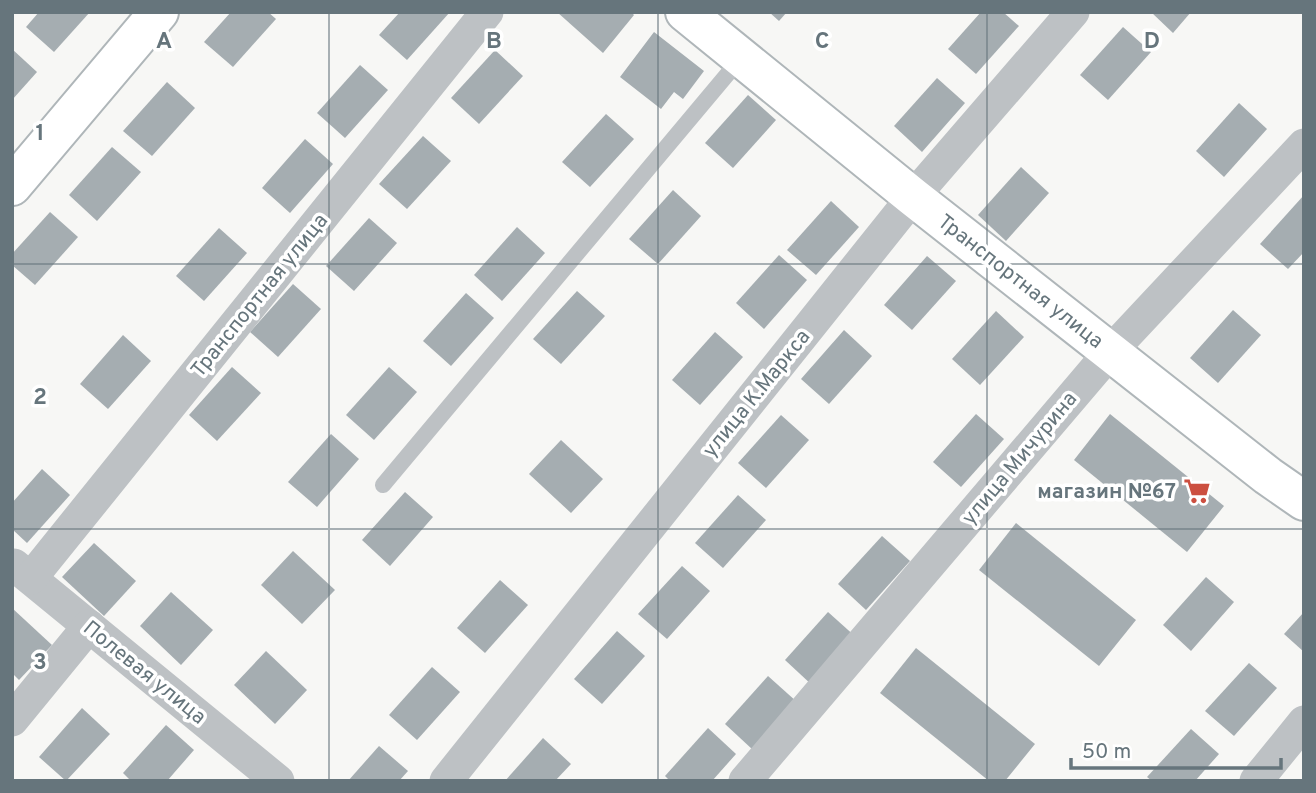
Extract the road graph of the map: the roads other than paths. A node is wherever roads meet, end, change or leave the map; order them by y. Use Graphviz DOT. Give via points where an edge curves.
graph roads {
  1 [pos="159,12"];
  2 [pos="487,12"];
  3 [pos="1073,12"];
  4 [pos="693,15"];
  5 [pos="741,58"];
  6 [pos="1304,145"];
  7 [pos="12,186"];
  8 [pos="913,197"];
  9 [pos="1111,351"];
  10 [pos="383,485"];
  11 [pos="1304,501"];
  12 [pos="21,571"];
  13 [pos="89,626"];
  14 [pos="12,720"];
  15 [pos="1304,722"];
  16 [pos="278,781"];
  17 [pos="446,781"];
  18 [pos="745,781"];
  19 [pos="1256,781"];
  1 -- 7 [label="street"];
  2 -- 12 [label="street, Транспортная улица"];
  3 -- 8 [label="street, улица К.Маркса"];
  4 -- 5 [label="street, Транспортная улица"];
  5 -- 8 [label="street, Транспортная улица"];
  5 -- 10 [label="lane"];
  6 -- 9 [label="street, улица Мичурина"];
  8 -- 9 [label="street, Транспортная улица"];
  8 -- 17 [label="street, улица К.Маркса"];
  9 -- 11 [label="street, Транспортная улица"];
  9 -- 18 [label="street, улица Мичурина"];
  12 -- 13 [label="street, Полевая улица"];
  13 -- 14 [label="street"];
  13 -- 16 [label="street, Полевая улица"];
  15 -- 19 [label="street"];
}
